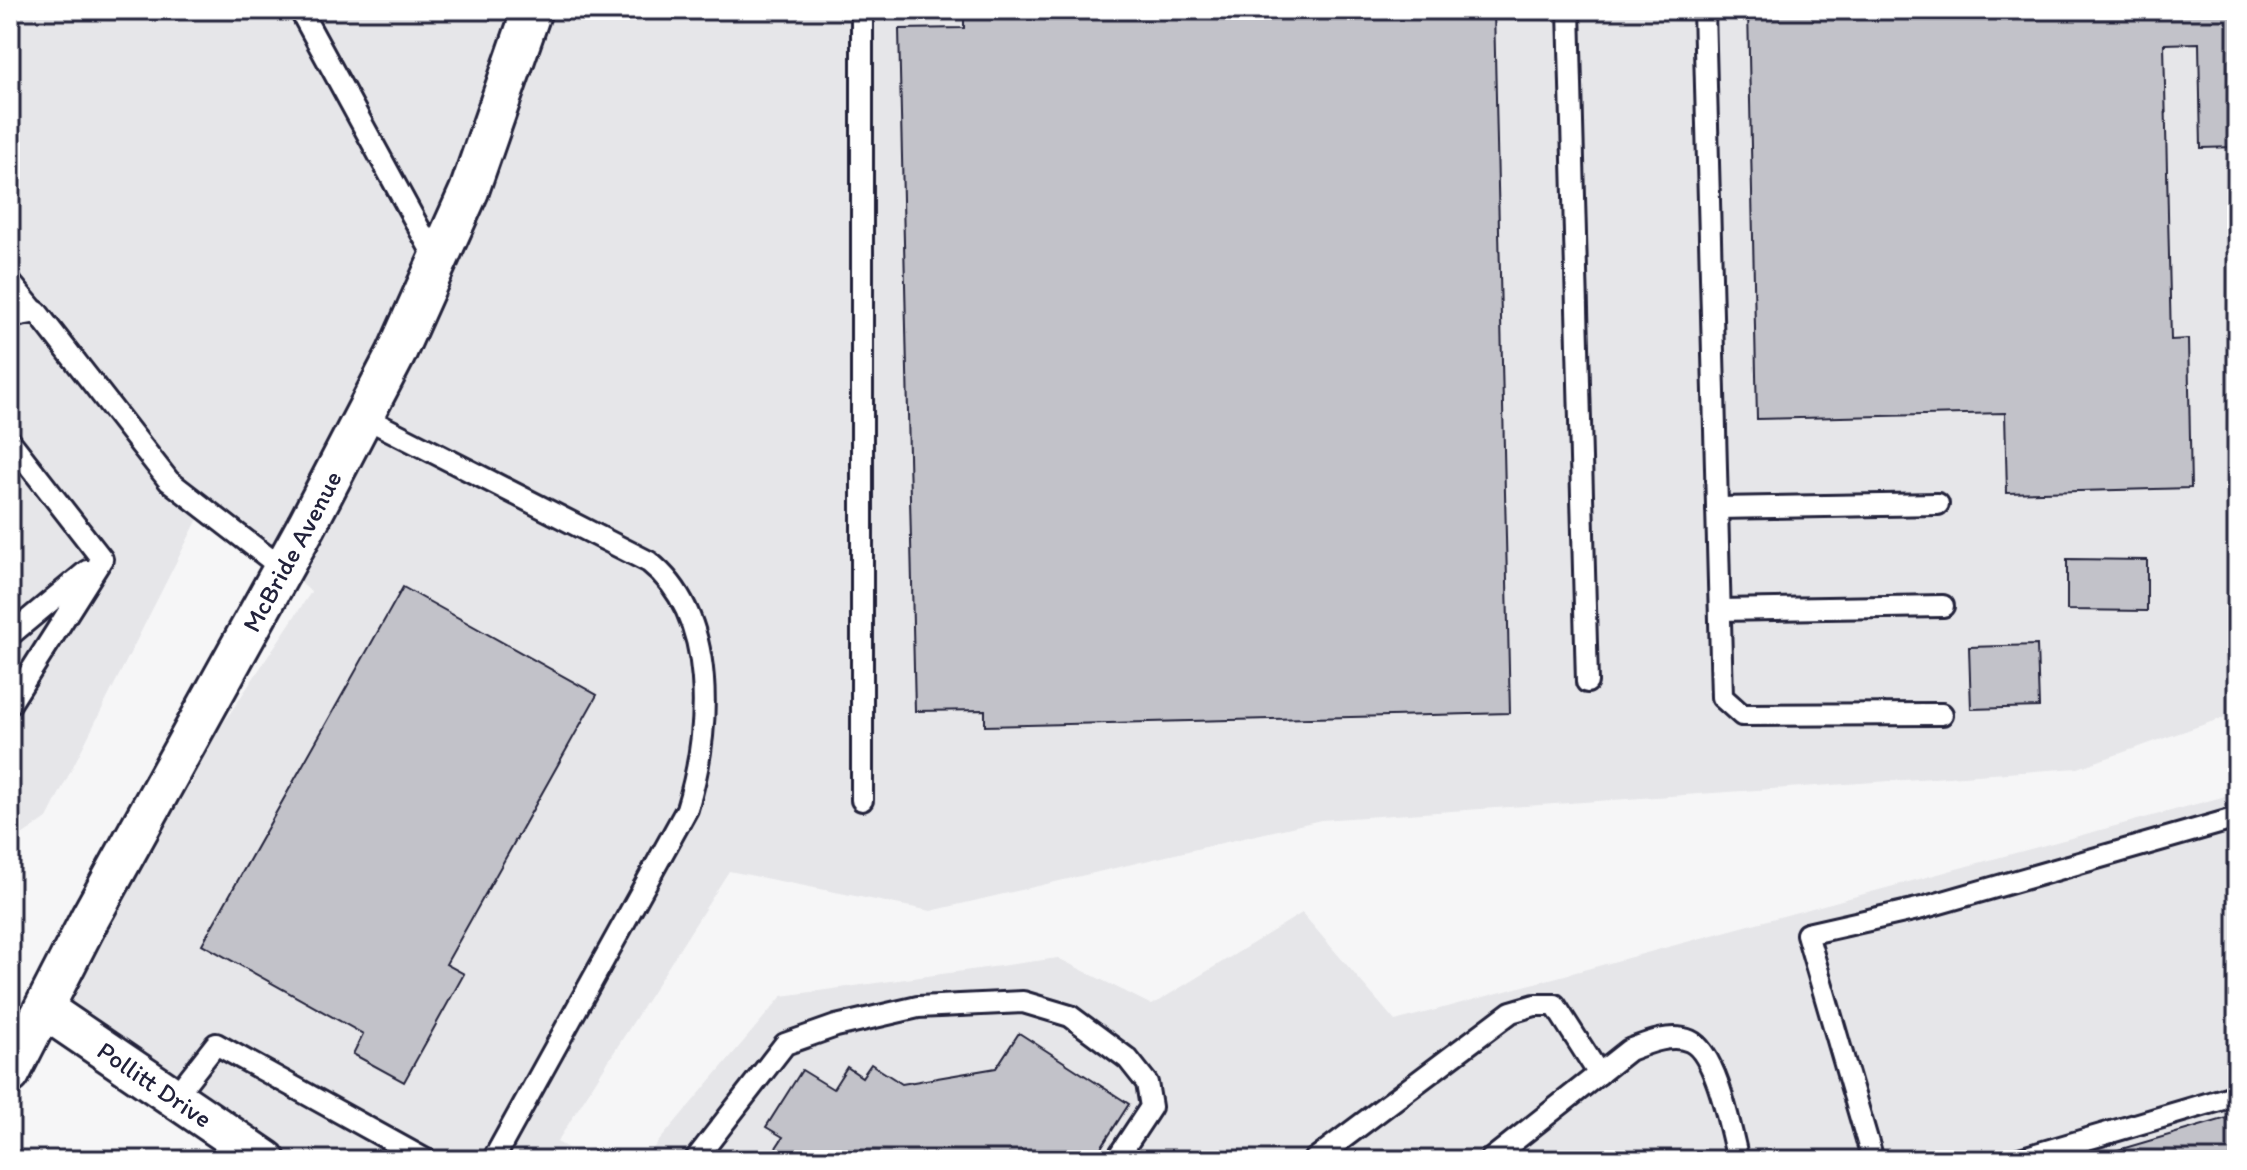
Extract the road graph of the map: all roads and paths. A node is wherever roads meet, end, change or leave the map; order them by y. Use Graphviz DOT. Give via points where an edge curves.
graph roads {
  1 [pos="300,10"];
  2 [pos="532,10"];
  3 [pos="862,10"];
  4 [pos="1569,10"];
  5 [pos="1704,10"];
  6 [pos="438,264"];
  7 [pos="10,282"];
  8 [pos="35,312"];
  9 [pos="10,317"];
  10 [pos="364,417"];
  11 [pos="10,441"];
  12 [pos="1938,504"];
  13 [pos="1717,508"];
  14 [pos="102,559"];
  15 [pos="283,569"];
  16 [pos="1943,606"];
  17 [pos="1720,610"];
  18 [pos="10,635"];
  19 [pos="1587,682"];
  20 [pos="10,704"];
  21 [pos="1942,714"];
  22 [pos="862,800"];
  23 [pos="2237,818"];
  24 [pos="44,1009"];
  25 [pos="10,1074"];
  26 [pos="1599,1074"];
  27 [pos="2237,1095"];
  28 [pos="173,1099"];
  29 [pos="266,1160"];
  30 [pos="426,1160"];
  31 [pos="493,1160"];
  32 [pos="695,1160"];
  33 [pos="1116,1160"];
  34 [pos="1314,1160"];
  35 [pos="1490,1160"];
  36 [pos="1738,1160"];
  37 [pos="1873,1160"];
  38 [pos="2016,1160"];
  1 -- 6 [label="lane"];
  2 -- 6 [label="street, McBride Avenue" via="496,120"];
  3 -- 22 [label="lane"];
  4 -- 19 [label="lane"];
  5 -- 13 [label="lane"];
  6 -- 10 [label="street, McBride Avenue"];
  7 -- 8 [label="lane"];
  8 -- 9 [label="lane"];
  8 -- 15 [label="lane" via="169,481"];
  10 -- 15 [label="street, McBride Avenue"];
  10 -- 31 [label="lane" via="649,562 677,590 694,622 699,650 701,762 687,809"];
  11 -- 14 [label="lane"];
  12 -- 13 [label="lane"];
  13 -- 17 [label="lane"];
  14 -- 18 [label="lane"];
  14 -- 20 [label="lane"];
  15 -- 24 [label="street, McBride Avenue"];
  16 -- 17 [label="lane"];
  17 -- 21 [label="lane" via="1722,697 1742,715"];
  23 -- 37 [label="lane" via="1922,908 1807,934"];
  24 -- 25 [label="street, McBride Avenue"];
  24 -- 28 [label="street, Pollitt Drive"];
  26 -- 34 [label="lane" via="1555,1005 1511,1012"];
  26 -- 35 [label="lane"];
  26 -- 36 [label="lane" via="1629,1050 1655,1039 1689,1041 1703,1052 1713,1071"];
  27 -- 38 [label="lane"];
  28 -- 29 [label="street, Pollitt Drive"];
  28 -- 30 [label="lane" via="216,1044"];
  32 -- 33 [label="lane" via="785,1044 918,1007 989,1002 1023,1002 1070,1016 1128,1059 1147,1083 1151,1107"];
}
